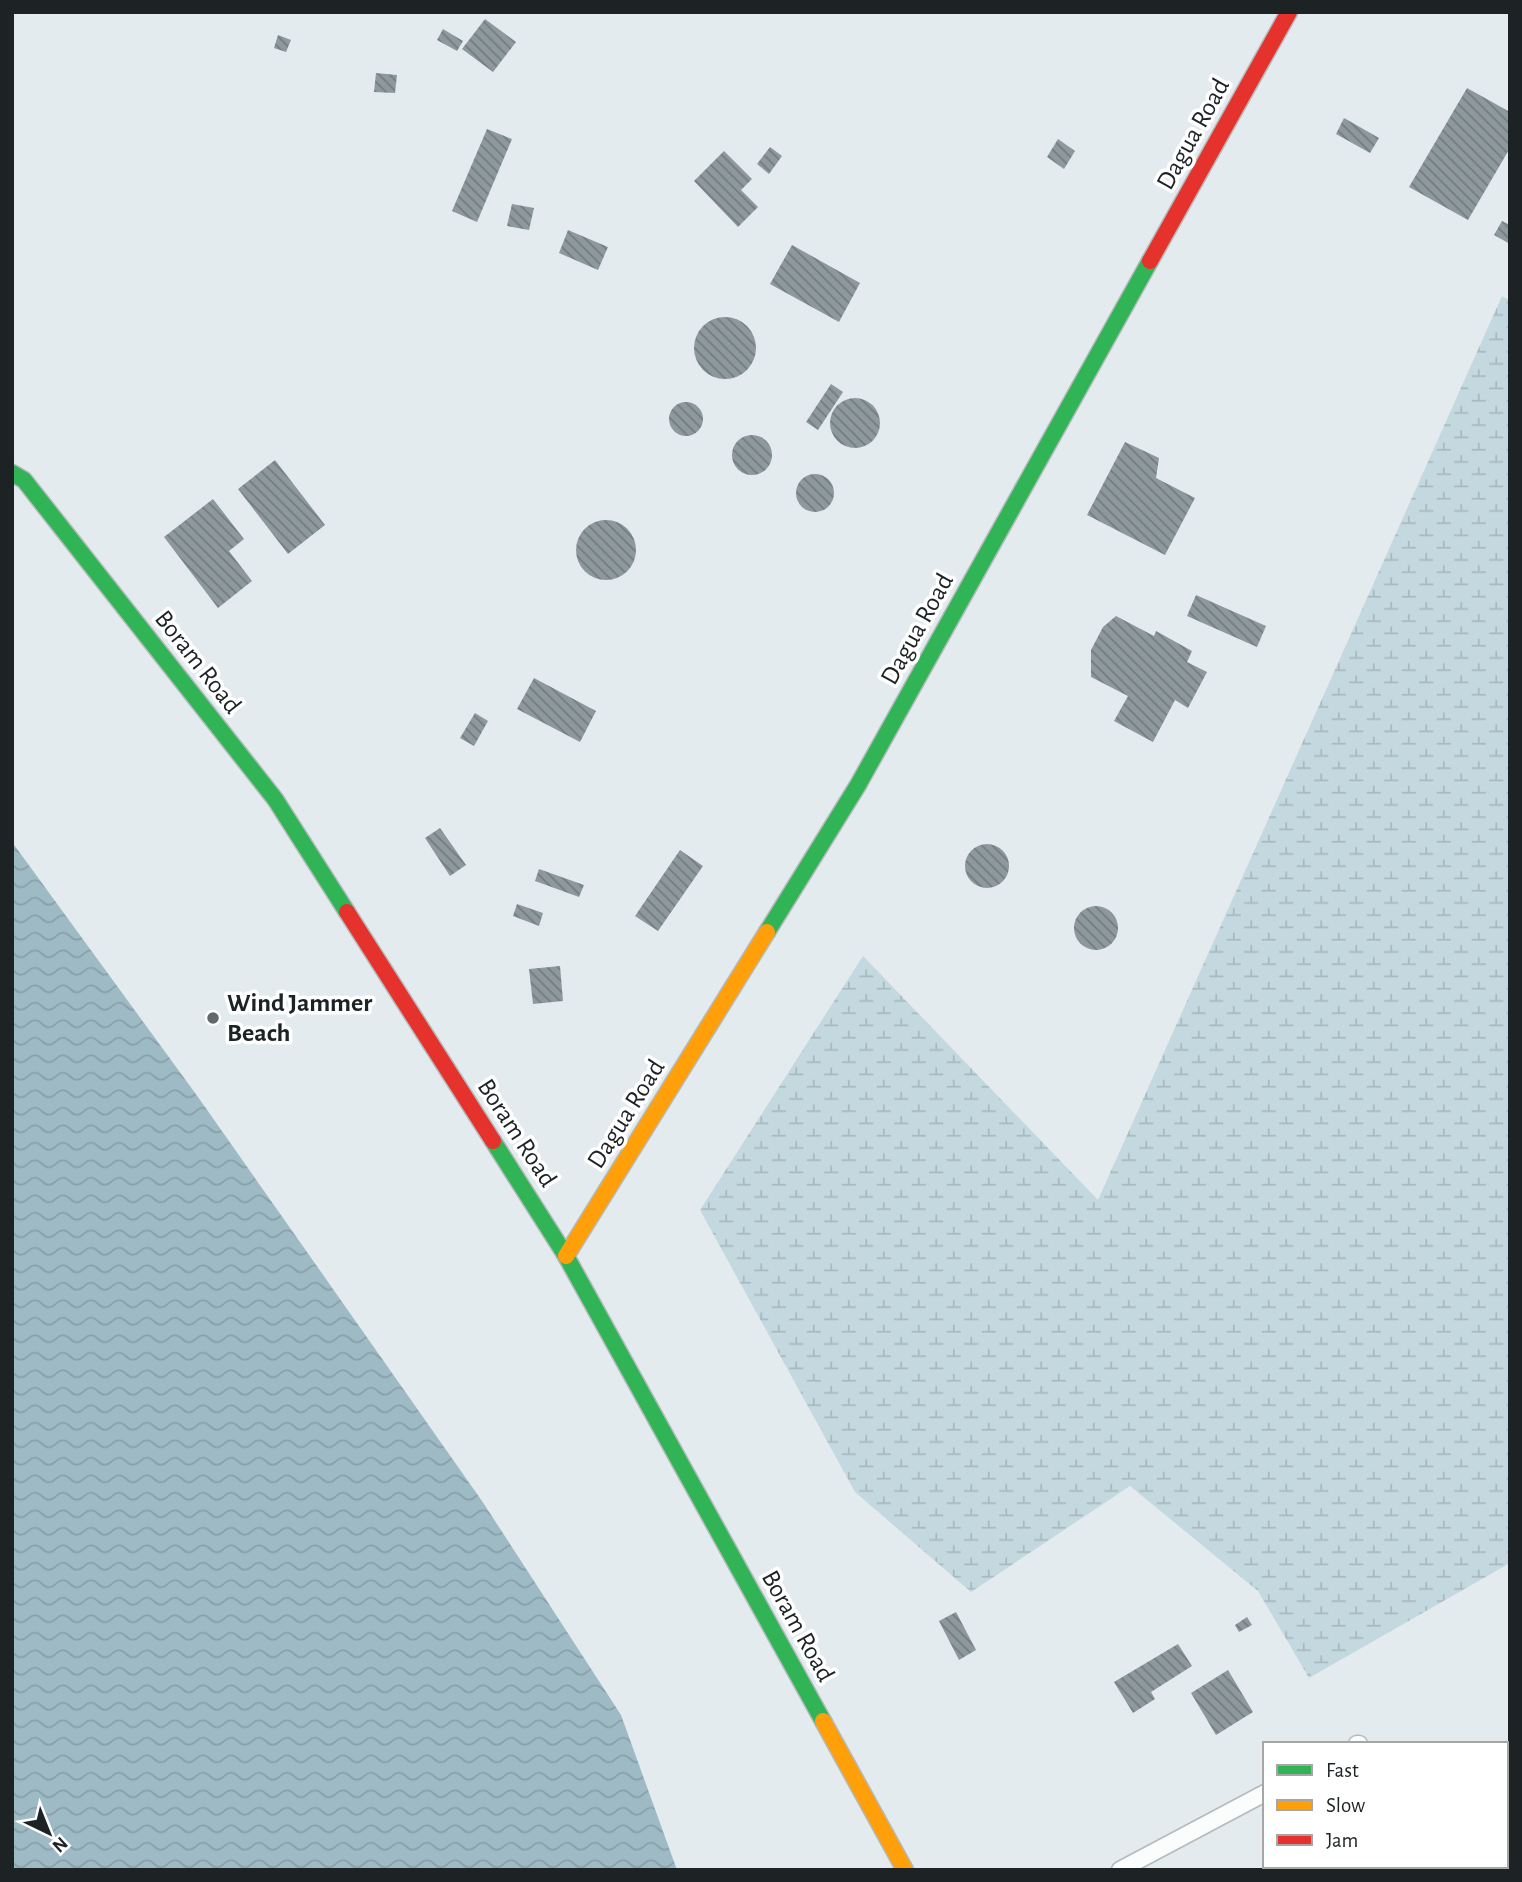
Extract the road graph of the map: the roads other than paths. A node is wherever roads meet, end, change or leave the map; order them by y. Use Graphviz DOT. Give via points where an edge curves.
graph roads {
  1 [pos="1289,12"];
  2 [pos="12,473"];
  3 [pos="566,1256"];
  4 [pos="1263,1794"];
  5 [pos="905,1870"];
  6 [pos="1121,1870"];
  1 -- 3 [label="street, Dagua Road" via="858,785"];
  2 -- 3 [label="street, Boram Road" via="24,480 275,799"];
  3 -- 5 [label="street, Boram Road"];
  4 -- 6 [label="lane"];
}
